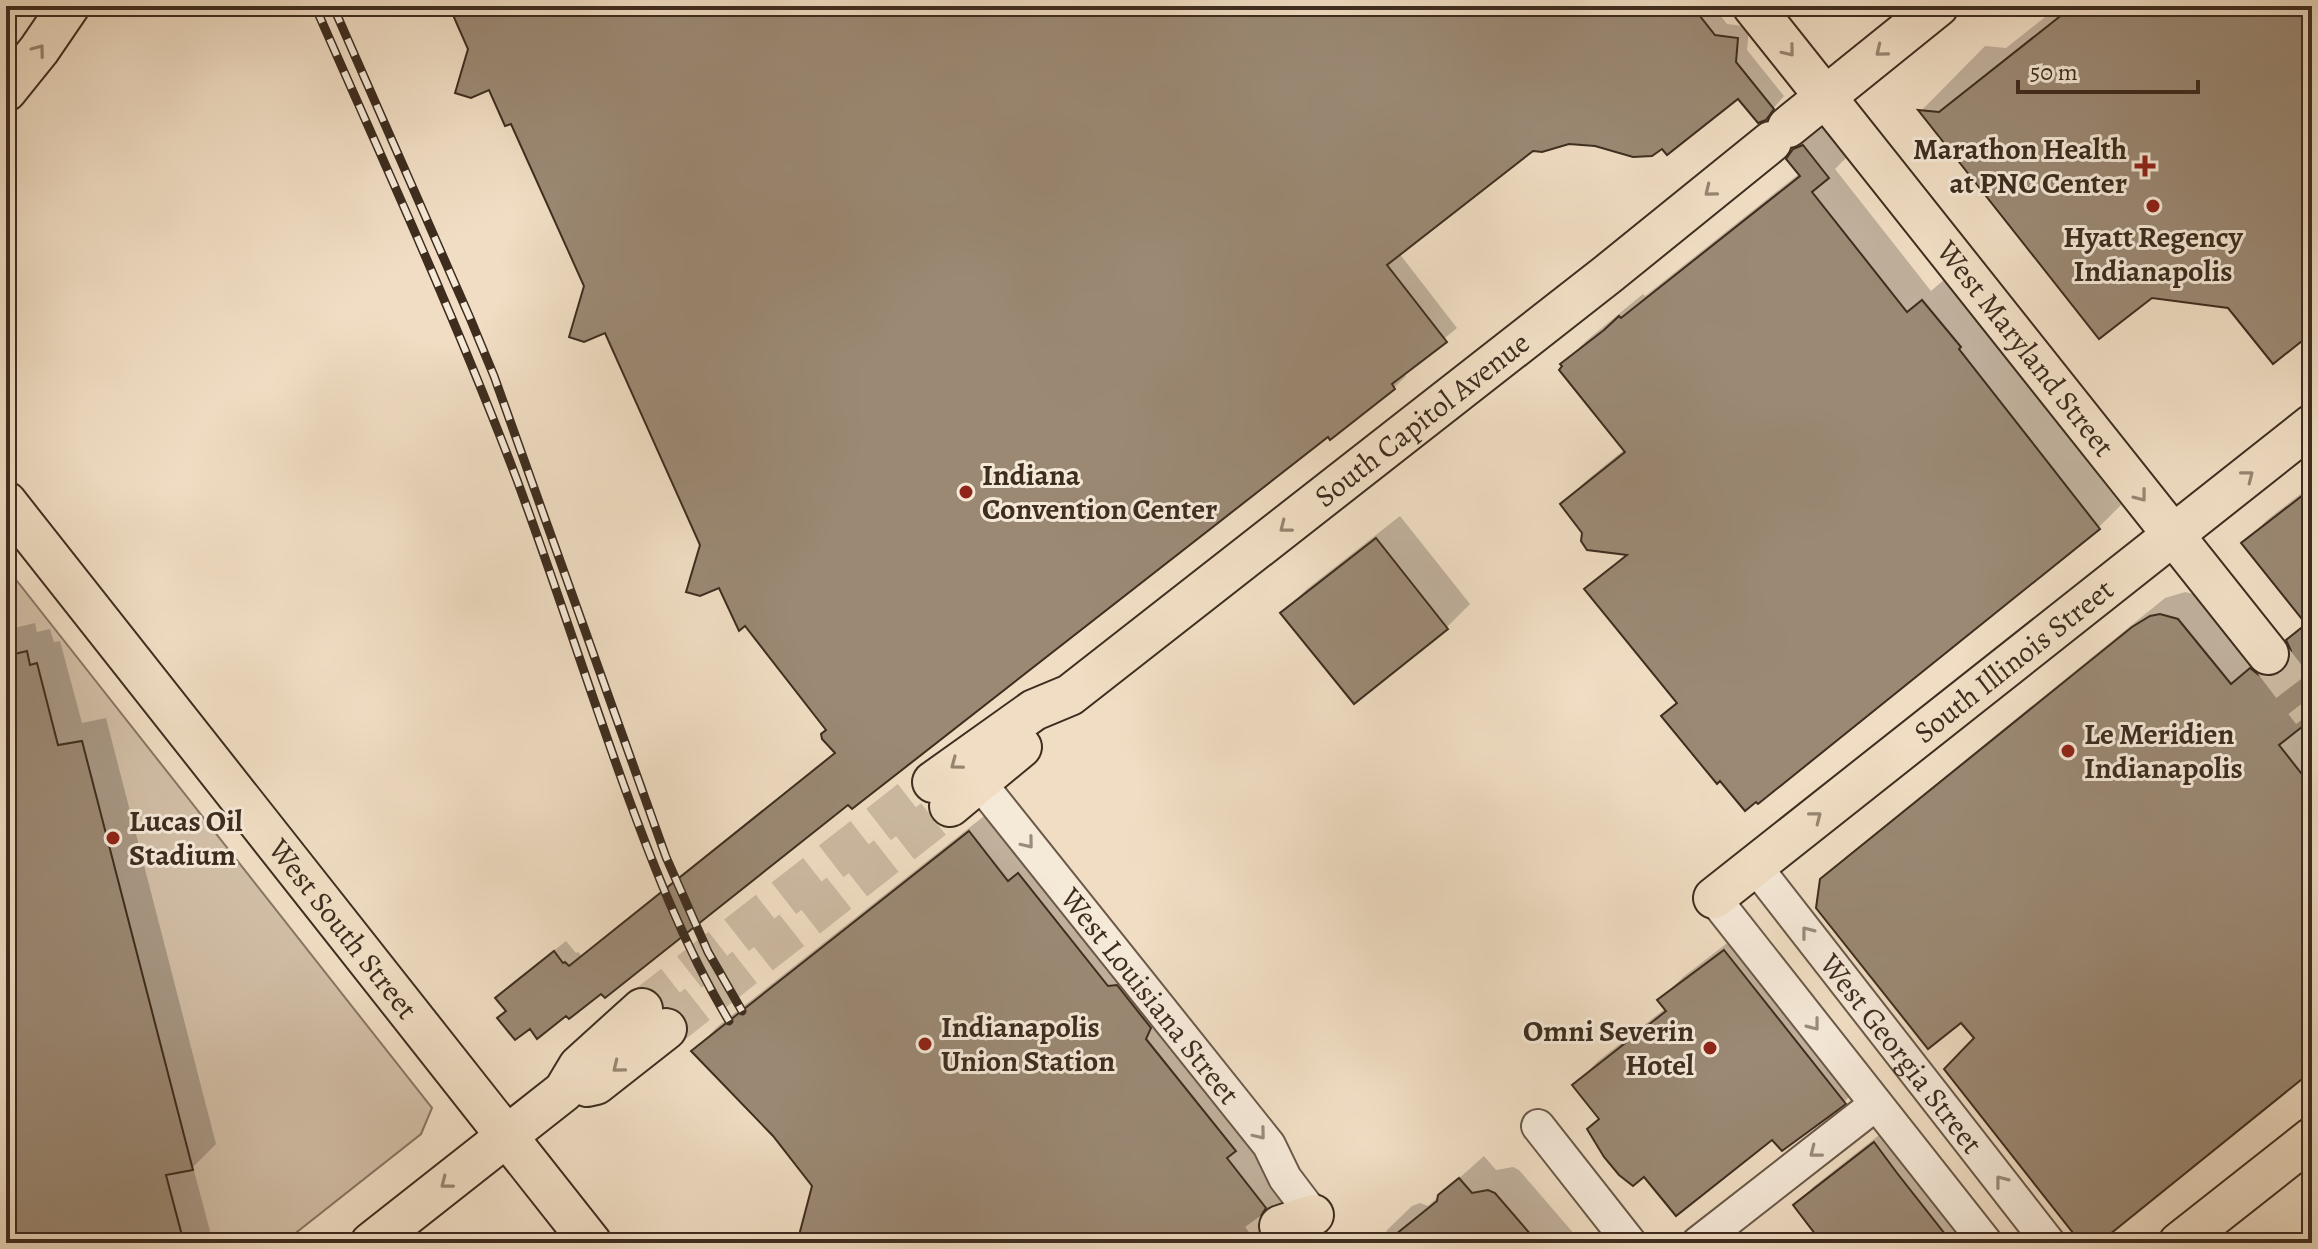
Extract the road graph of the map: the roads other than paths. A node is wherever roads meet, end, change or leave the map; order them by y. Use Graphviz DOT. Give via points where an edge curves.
graph roads {
  1 [pos="69,6"];
  2 [pos="1753,6"];
  3 [pos="1938,6"];
  4 [pos="6,91"];
  5 [pos="1826,97"];
  6 [pos="2312,425"];
  7 [pos="6,502"];
  8 [pos="2173,535"];
  9 [pos="2268,654"];
  10 [pos="954,790"];
  11 [pos="1755,866"];
  12 [pos="1714,898"];
  13 [pos="654,1019"];
  14 [pos="1876,1104"];
  15 [pos="1538,1126"];
  16 [pos="507,1135"];
  17 [pos="2308,1150"];
  18 [pos="1296,1220"];
  19 [pos="371,1243"];
  20 [pos="591,1243"];
  21 [pos="1630,1243"];
  22 [pos="1698,1243"];
  23 [pos="1986,1243"];
  24 [pos="2049,1243"];
  25 [pos="2179,1243"];
  4 -- 1 [label="main road, one-way"];
  2 -- 5 [label="main road, West Maryland Street, one-way"];
  3 -- 5 [label="main road, South Capitol Avenue, one-way"];
  5 -- 8 [label="main road, West Maryland Street, one-way"];
  5 -- 10 [label="main road, South Capitol Avenue, one-way" via="1070,695 1034,710"];
  8 -- 6 [label="main road, South Illinois Street, one-way"];
  7 -- 16 [label="main road, West South Street"];
  8 -- 9 [label="main road, West Maryland Street"];
  11 -- 8 [label="main road, South Illinois Street, one-way"];
  10 -- 18 [label="street, West Louisiana Street, one-way" via="1269,1145"];
  11 -- 12 [label="main road, South Illinois Street"];
  24 -- 11 [label="street, West Georgia Street, one-way"];
  12 -- 14 [label="street, West Georgia Street, one-way"];
  13 -- 16 [label="main road, one-way" via="579,1066 564,1091"];
  14 -- 22 [label="street, one-way"];
  14 -- 23 [label="street, West Georgia Street"];
  15 -- 21 [label="street"];
  16 -- 19 [label="main road, one-way"];
  16 -- 20 [label="main road, West South Street"];
  17 -- 25 [label="main road"];
}
